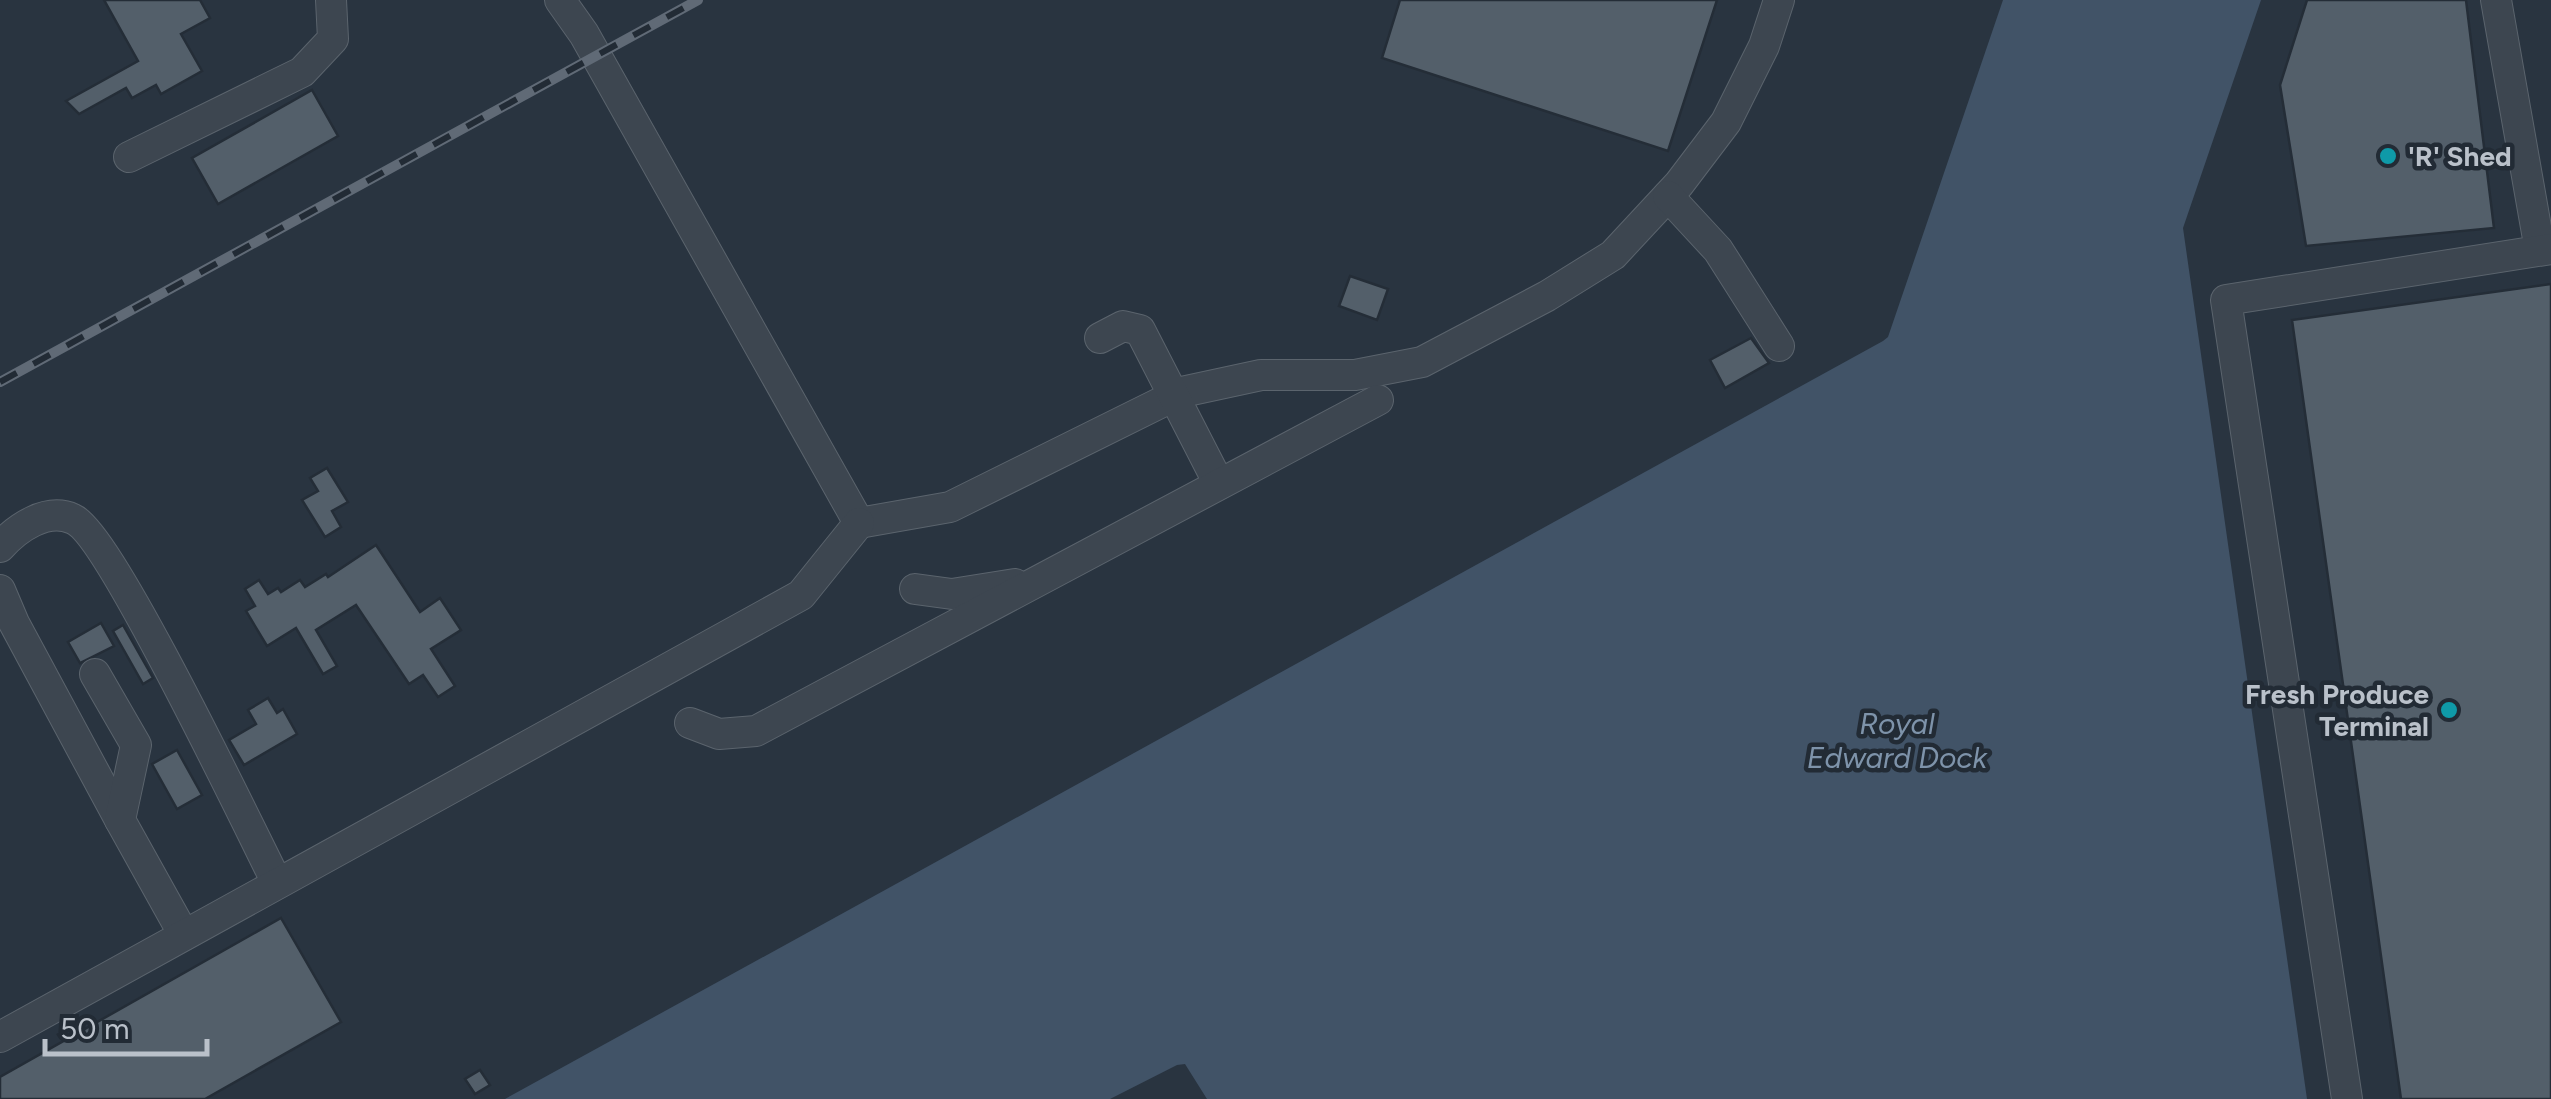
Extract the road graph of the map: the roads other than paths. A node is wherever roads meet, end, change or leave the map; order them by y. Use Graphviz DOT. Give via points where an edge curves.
graph roads {
  1 [pos="330,0"];
  2 [pos="560,0"];
  3 [pos="586,0"];
  4 [pos="1779,0"];
  5 [pos="2496,0"];
  6 [pos="584,34"];
  7 [pos="129,157"];
  8 [pos="1668,196"];
  9 [pos="2546,249"];
  10 [pos="1100,338"];
  11 [pos="1779,346"];
  12 [pos="1172,396"];
  13 [pos="1378,400"];
  14 [pos="1218,484"];
  15 [pos="859,522"];
  16 [pos="0,547"];
  17 [pos="1038,581"];
  18 [pos="915,589"];
  19 [pos="0,590"];
  20 [pos="95,674"];
  21 [pos="690,723"];
  22 [pos="120,820"];
  23 [pos="278,883"];
  24 [pos="184,935"];
  25 [pos="0,1038"];
  26 [pos="2348,1099"];
  1 -- 7 [label="street" via="332,39 302,72"];
  2 -- 6 [label="street"];
  3 -- 6 [label="street"];
  4 -- 8 [label="street" via="1726,122"];
  5 -- 9 [label="street"];
  6 -- 15 [label="street"];
  8 -- 11 [label="street" via="1718,250"];
  8 -- 12 [label="street" via="1612,255 1422,362 1355,374 1261,375"];
  9 -- 26 [label="street" via="2226,300"];
  10 -- 12 [label="street" via="1123,326 1140,330"];
  12 -- 14 [label="street"];
  12 -- 15 [label="street" via="950,507"];
  13 -- 14 [label="street"];
  14 -- 17 [label="street"];
  15 -- 23 [label="street" via="801,595"];
  16 -- 23 [label="street" via="56,514 89,530"];
  17 -- 18 [label="street" via="952,594"];
  17 -- 21 [label="street" via="756,731 719,734"];
  19 -- 22 [label="street"];
  20 -- 22 [label="street" via="136,745"];
  22 -- 24 [label="street"];
  23 -- 24 [label="street"];
  24 -- 25 [label="street"];
}
